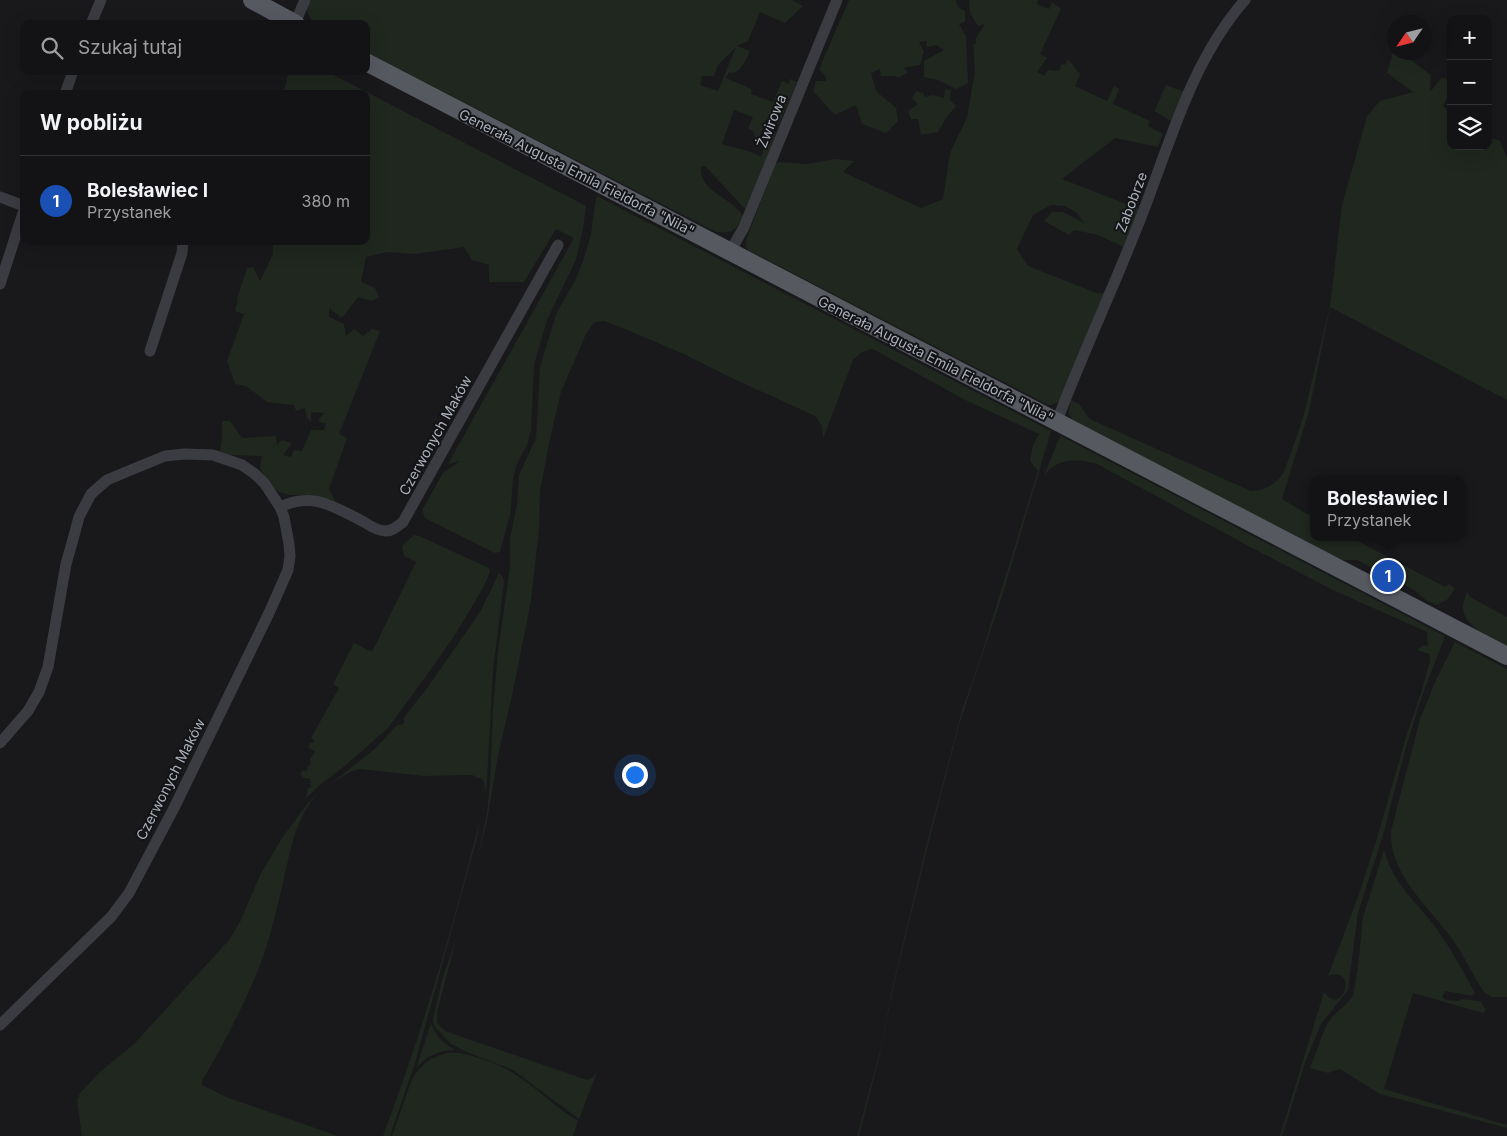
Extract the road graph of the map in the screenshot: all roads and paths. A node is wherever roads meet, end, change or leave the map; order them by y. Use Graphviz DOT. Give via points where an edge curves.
graph roads {
  1 [pos="101,0"];
  2 [pos="252,0"];
  3 [pos="305,0"];
  4 [pos="837,0"];
  5 [pos="1245,0"];
  6 [pos="93,20"];
  7 [pos="289,20"];
  8 [pos="298,20"];
  9 [pos="370,64"];
  10 [pos="72,75"];
  11 [pos="66,90"];
  12 [pos="0,197"];
  13 [pos="20,204"];
  14 [pos="20,222"];
  15 [pos="183,245"];
  16 [pos="558,245"];
  17 [pos="730,252"];
  18 [pos="0,284"];
  19 [pos="150,351"];
  20 [pos="1056,422"];
  21 [pos="280,507"];
  22 [pos="1507,656"];
  23 [pos="0,742"];
  24 [pos="0,1024"];
  1 -- 6 [label="street"];
  2 -- 7 [label="main road"];
  3 -- 8 [label="street"];
  4 -- 17 [label="street, Żwirowa" via="744,227"];
  5 -- 20 [label="street, Zabobrze" via="1218,35 1191,88 1119,275"];
  9 -- 17 [label="main road, Generała Augusta Emila Fieldorfa \"Nila\""];
  10 -- 11 [label="street"];
  12 -- 13 [label="street"];
  14 -- 18 [label="street"];
  15 -- 19 [label="street"];
  16 -- 21 [label="street, Czerwonych Maków" via="403,522 386,531 318,501 297,500"];
  17 -- 20 [label="main road, Generała Augusta Emila Fieldorfa \"Nila\""];
  20 -- 22 [label="main road, Generała Augusta Emila Fieldorfa \"Nila\""];
  21 -- 23 [label="street, Czerwonych Maków" via="255,474 242,465 213,455 165,456 107,480 91,494 78,517 48,667 40,692"];
  21 -- 24 [label="street, Czerwonych Maków" via="290,544 288,570 138,876 111,917"];
}
